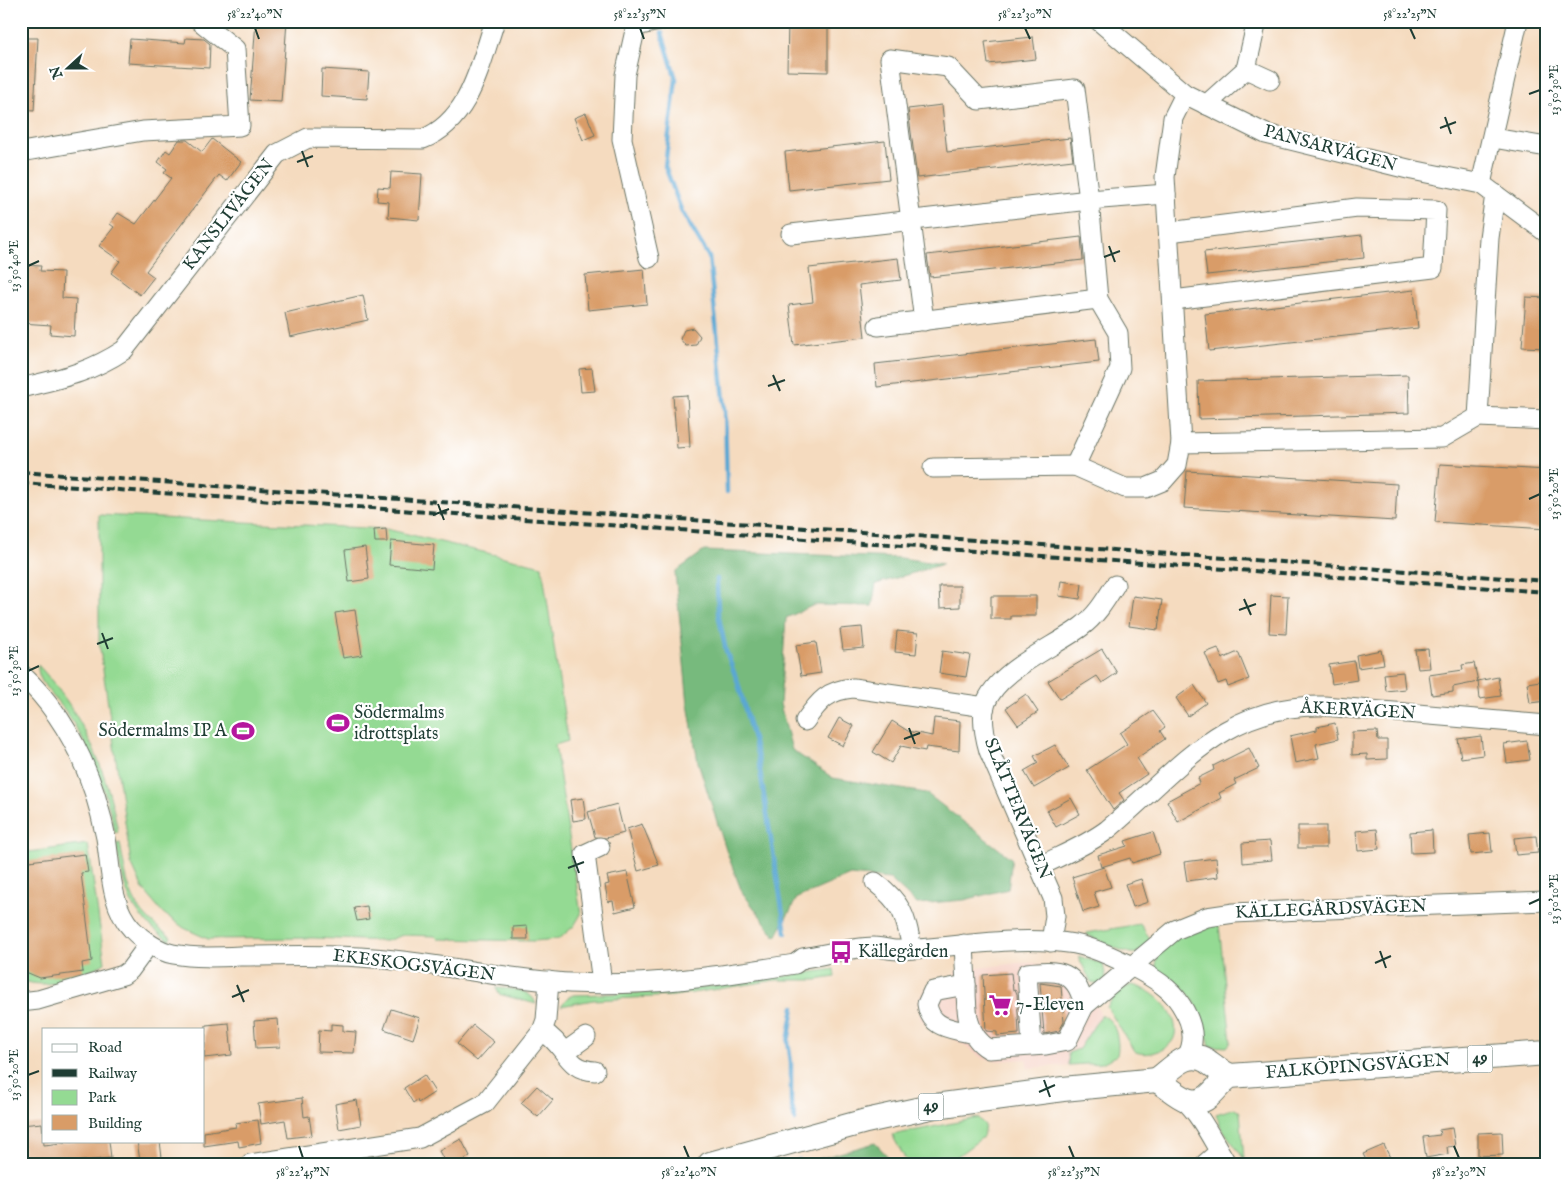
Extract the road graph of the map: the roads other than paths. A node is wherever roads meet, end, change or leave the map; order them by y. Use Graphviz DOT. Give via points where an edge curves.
graph roads {
  1 [pos="200,21"];
  2 [pos="495,21"];
  3 [pos="659,21"];
  4 [pos="1099,21"];
  5 [pos="1257,21"];
  6 [pos="1518,21"];
  7 [pos="1246,69"];
  8 [pos="1270,80"];
  9 [pos="1185,94"];
  10 [pos="1206,105"];
  11 [pos="1493,138"];
  12 [pos="1547,147"];
  13 [pos="21,152"];
  14 [pos="1488,189"];
  15 [pos="1166,194"];
  16 [pos="1089,200"];
  17 [pos="911,220"];
  18 [pos="1169,232"];
  19 [pos="1547,233"];
  20 [pos="791,234"];
  21 [pos="649,258"];
  22 [pos="1098,299"];
  23 [pos="1173,300"];
  24 [pos="924,321"];
  25 [pos="878,326"];
  26 [pos="21,388"];
  27 [pos="1478,417"];
  28 [pos="1547,420"];
  29 [pos="1181,443"];
  30 [pos="1075,466"];
  31 [pos="933,468"];
  32 [pos="1115,586"];
  33 [pos="21,674"];
  34 [pos="985,706"];
  35 [pos="805,721"];
  36 [pos="1547,725"];
  37 [pos="600,847"];
  38 [pos="1040,866"];
  39 [pos="875,882"];
  40 [pos="1547,902"];
  41 [pos="1027,942"];
  42 [pos="1051,942"];
  43 [pos="149,944"];
  44 [pos="964,944"];
  45 [pos="903,949"];
  46 [pos="1131,966"];
  47 [pos="1027,972"];
  48 [pos="549,981"];
  49 [pos="602,983"];
  50 [pos="966,985"];
  51 [pos="21,1002"];
  52 [pos="1084,1006"];
  53 [pos="542,1031"];
  54 [pos="973,1034"];
  55 [pos="586,1037"];
  56 [pos="1032,1046"];
  57 [pos="564,1052"];
  58 [pos="1547,1053"];
  59 [pos="595,1071"];
  60 [pos="1195,1079"];
  61 [pos="1223,1158"];
  62 [pos="250,1164"];
  63 [pos="710,1164"];
  64 [pos="1204,1164"];
  1 -- 13 [label="street" via="235,49 240,126 143,131"];
  2 -- 26 [label="street, KANSLIVÄGEN" via="471,92 438,133 423,139 308,138 277,154 124,350 100,366"];
  3 -- 21 [label="street" via="636,26 625,75 622,139"];
  4 -- 9 [label="street, PANSARVÄGEN"];
  5 -- 7 [label="street"];
  6 -- 11 [label="street"];
  7 -- 8 [label="street"];
  7 -- 10 [label="street"];
  9 -- 10 [label="street, PANSARVÄGEN"];
  9 -- 15 [label="street" via="1173,118 1165,177"];
  10 -- 14 [label="street, PANSARVÄGEN" via="1266,134"];
  11 -- 12 [label="street"];
  11 -- 14 [label="street"];
  14 -- 19 [label="street, PANSARVÄGEN"];
  14 -- 27 [label="street" via="1489,238"];
  15 -- 16 [label="street"];
  15 -- 18 [label="street"];
  16 -- 17 [label="street"];
  16 -- 17 [label="street" via="1075,89 979,100 948,66 890,60"];
  16 -- 22 [label="street"];
  17 -- 20 [label="street"];
  17 -- 24 [label="street"];
  18 -- 23 [label="street"];
  18 -- 23 [label="street" via="1357,208 1436,210 1433,268"];
  22 -- 24 [label="street"];
  22 -- 30 [label="street" via="1118,333 1120,368"];
  23 -- 29 [label="street"];
  24 -- 25 [label="street"];
  27 -- 28 [label="street"];
  27 -- 29 [label="street" via="1442,438"];
  29 -- 30 [label="street" via="1177,464 1163,481 1146,488 1125,488"];
  30 -- 31 [label="street"];
  32 -- 34 [label="street" via="1090,619 1010,674"];
  33 -- 43 [label="street, EKESKOGSVÄGEN" via="57,716 80,755 100,814 121,912 130,927"];
  34 -- 35 [label="street" via="845,689 825,698"];
  34 -- 38 [label="street, SLÅTTERVÄGEN" via="985,736 989,750"];
  36 -- 38 [label="street, ÅKERVÄGEN" via="1324,706 1268,711 1214,737 1096,837"];
  37 -- 49 [label="street" via="585,854"];
  38 -- 42 [label="street, SLÅTTERVÄGEN" via="1055,907"];
  39 -- 45 [label="street" via="893,895 906,917"];
  40 -- 46 [label="street, KÄLLEGÅRDSVÄGEN" via="1221,915 1194,921 1175,930"];
  41 -- 42 [label="street, EKESKOGSVÄGEN"];
  41 -- 44 [label="street, EKESKOGSVÄGEN"];
  41 -- 47 [label="street"];
  42 -- 46 [label="street, EKESKOGSVÄGEN" via="1098,951"];
  43 -- 48 [label="street, EKESKOGSVÄGEN" via="170,954 198,957 362,957"];
  43 -- 51 [label="street" via="123,975"];
  44 -- 45 [label="street, EKESKOGSVÄGEN"];
  44 -- 50 [label="street"];
  45 -- 49 [label="street, EKESKOGSVÄGEN" via="875,958 805,968 795,964 686,981"];
  46 -- 52 [label="street, KÄLLEGÅRDSVÄGEN"];
  46 -- 60 [label="street, EKESKOGSVÄGEN" via="1149,975 1178,1000 1186,1014"];
  47 -- 52 [label="street" via="1063,972 1075,982"];
  47 -- 56 [label="street"];
  48 -- 49 [label="street, EKESKOGSVÄGEN"];
  48 -- 53 [label="street"];
  50 -- 54 [label="street"];
  50 -- 54 [label="street" via="933,991 926,1004 932,1020 940,1026"];
  52 -- 56 [label="street" via="1068,1041"];
  53 -- 57 [label="street"];
  53 -- 62 [label="street" via="485,1103 420,1138"];
  54 -- 56 [label="street" via="980,1044 989,1049"];
  55 -- 57 [label="street"];
  57 -- 59 [label="street" via="575,1067"];
  58 -- 60 [label="main road, FALKÖPINGSVÄGEN / 49"];
  60 -- 61 [label="street, EKESKOGSVÄGEN"];
  60 -- 63 [label="main road, FALKÖPINGSVÄGEN / 49" via="1063,1089 935,1106"];
  61 -- 64 [label="street"];
}
